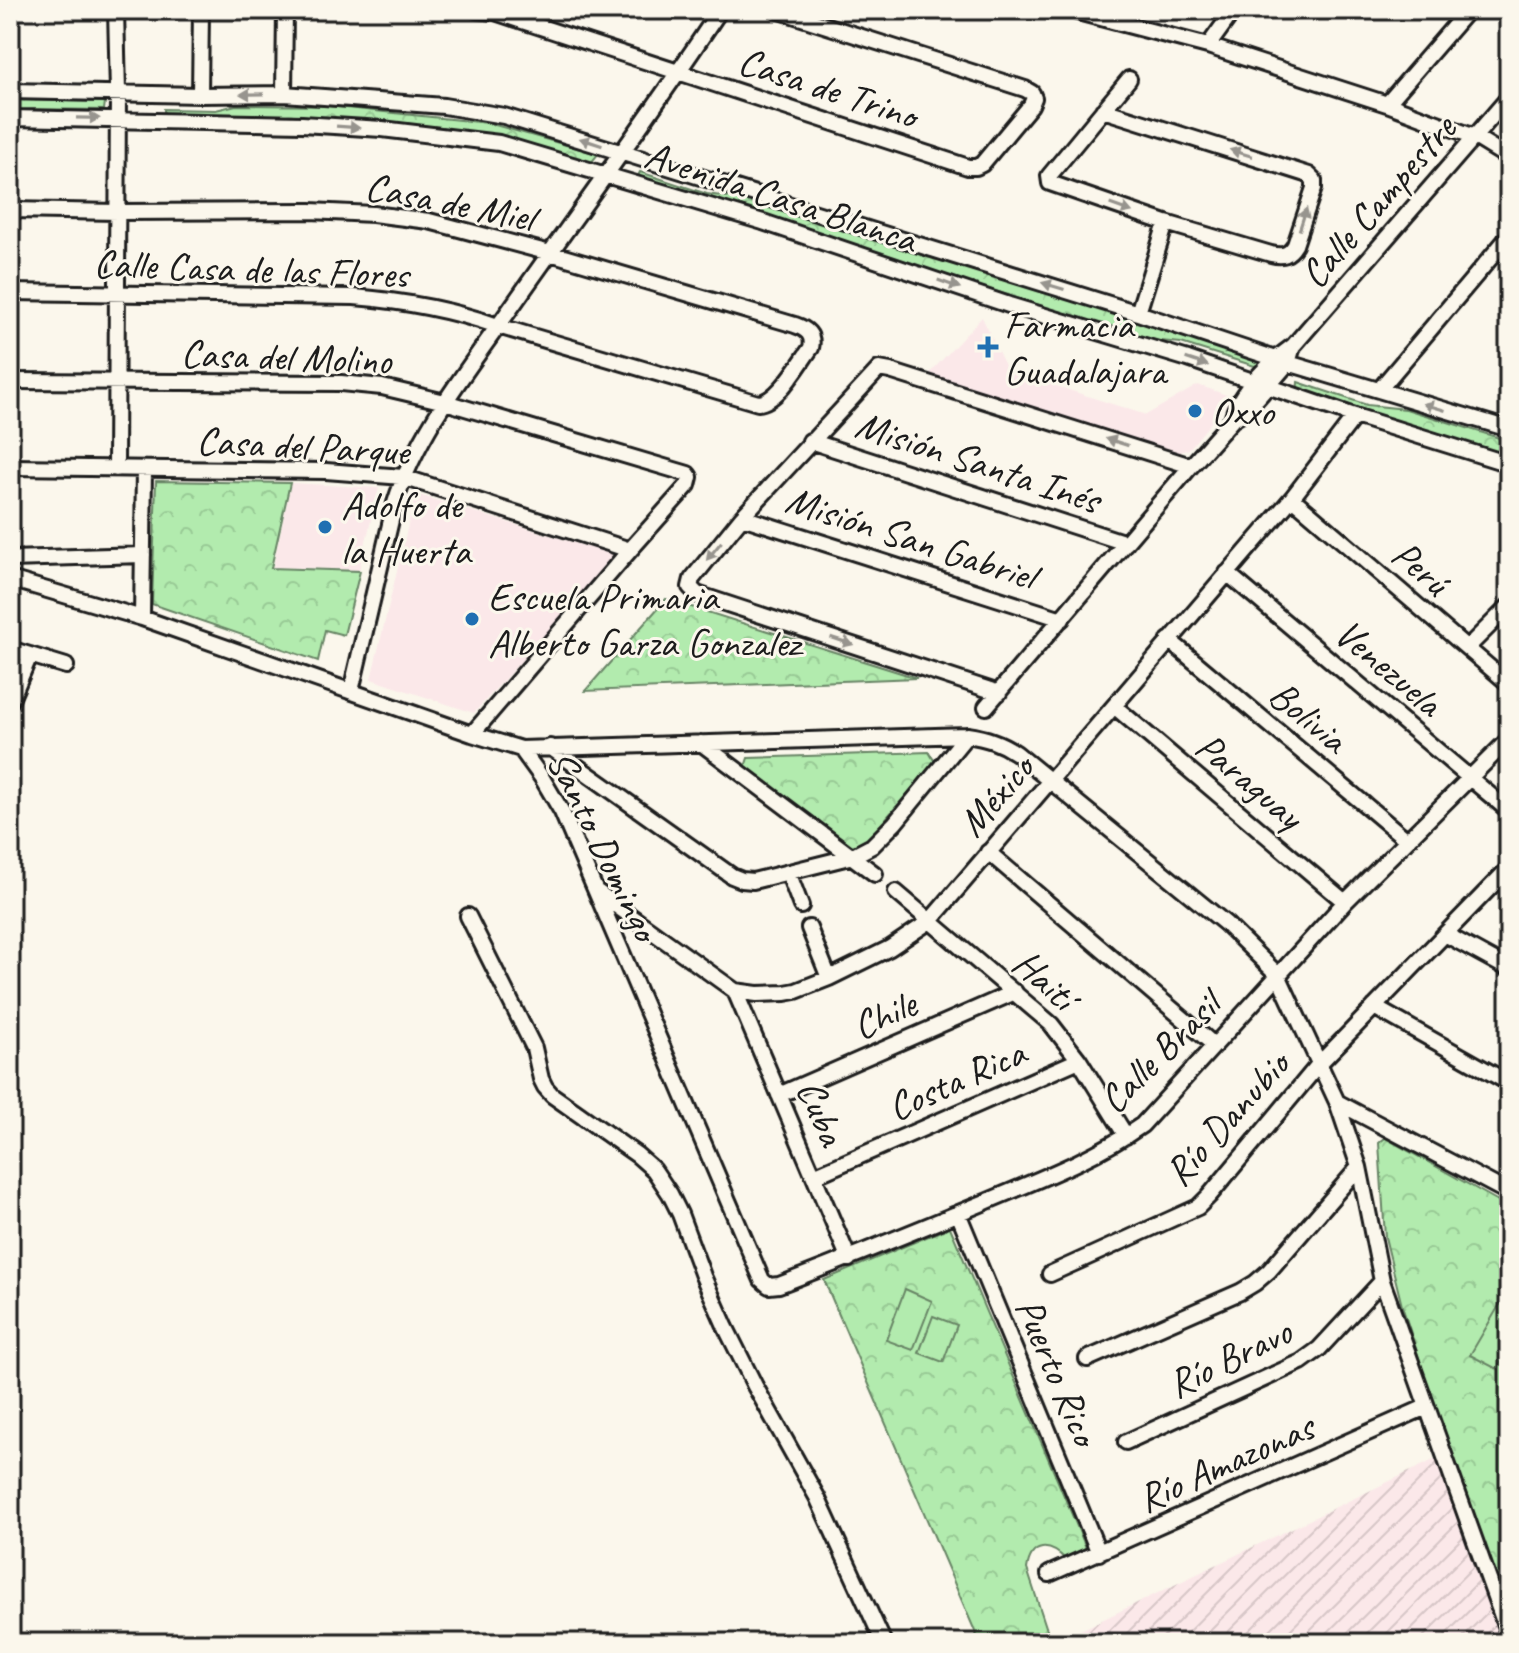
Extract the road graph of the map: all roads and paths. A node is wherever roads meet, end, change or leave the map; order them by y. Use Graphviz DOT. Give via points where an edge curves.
graph roads {
  1 [pos="116,10"];
  2 [pos="201,10"];
  3 [pos="285,10"];
  4 [pos="476,10"];
  5 [pos="720,10"];
  6 [pos="777,10"];
  7 [pos="1070,10"];
  8 [pos="1234,10"];
  9 [pos="1468,10"];
  10 [pos="495,11"];
  11 [pos="1208,46"];
  12 [pos="679,71"];
  13 [pos="1129,79"];
  14 [pos="10,91"];
  15 [pos="118,93"];
  16 [pos="284,94"];
  17 [pos="200,95"];
  18 [pos="1509,97"];
  19 [pos="1387,104"];
  20 [pos="1103,110"];
  21 [pos="10,118"];
  22 [pos="117,119"];
  23 [pos="1475,137"];
  24 [pos="622,153"];
  25 [pos="1509,158"];
  26 [pos="607,174"];
  27 [pos="10,210"];
  28 [pos="117,212"];
  29 [pos="1166,223"];
  30 [pos="1509,236"];
  31 [pos="550,253"];
  32 [pos="10,292"];
  33 [pos="117,294"];
  34 [pos="1138,313"];
  35 [pos="498,326"];
  36 [pos="1282,361"];
  37 [pos="10,381"];
  38 [pos="116,383"];
  39 [pos="1262,384"];
  40 [pos="1379,390"];
  41 [pos="445,402"];
  42 [pos="764,403"];
  43 [pos="1355,416"];
  44 [pos="1509,429"];
  45 [pos="810,441"];
  46 [pos="1509,464"];
  47 [pos="1191,466"];
  48 [pos="10,467"];
  49 [pos="116,469"];
  50 [pos="144,469"];
  51 [pos="403,477"];
  52 [pos="1292,498"];
  53 [pos="742,517"];
  54 [pos="1126,543"];
  55 [pos="630,550"];
  56 [pos="143,555"];
  57 [pos="10,559"];
  58 [pos="1227,573"];
  59 [pos="10,579"];
  60 [pos="1509,606"];
  61 [pos="142,618"];
  62 [pos="1062,619"];
  63 [pos="1169,640"];
  64 [pos="1467,648"];
  65 [pos="10,649"];
  66 [pos="30,655"];
  67 [pos="66,666"];
  68 [pos="1509,684"];
  69 [pos="351,691"];
  70 [pos="999,693"];
  71 [pos="10,702"];
  72 [pos="1114,706"];
  73 [pos="986,707"];
  74 [pos="472,734"];
  75 [pos="967,735"];
  76 [pos="1509,739"];
  77 [pos="701,743"];
  78 [pos="550,747"];
  79 [pos="521,749"];
  80 [pos="1471,778"];
  81 [pos="1049,781"];
  82 [pos="1509,811"];
  83 [pos="1407,840"];
  84 [pos="988,852"];
  85 [pos="853,856"];
  86 [pos="1509,868"];
  87 [pos="788,872"];
  88 [pos="875,874"];
  89 [pos="596,890"];
  90 [pos="896,892"];
  91 [pos="1345,902"];
  92 [pos="801,906"];
  93 [pos="468,916"];
  94 [pos="930,921"];
  95 [pos="809,928"];
  96 [pos="1445,934"];
  97 [pos="1509,969"];
  98 [pos="1278,975"];
  99 [pos="829,978"];
  100 [pos="735,991"];
  101 [pos="1015,992"];
  102 [pos="1374,1007"];
  103 [pos="1214,1045"];
  104 [pos="1079,1060"];
  105 [pos="1319,1064"];
  106 [pos="1509,1083"];
  107 [pos="779,1095"];
  108 [pos="1337,1102"];
  109 [pos="1126,1136"];
  110 [pos="1359,1167"];
  111 [pos="814,1176"];
  112 [pos="1509,1193"];
  113 [pos="958,1213"];
  114 [pos="849,1259"];
  115 [pos="1050,1274"];
  116 [pos="1382,1281"];
  117 [pos="769,1286"];
  118 [pos="1087,1359"];
  119 [pos="1426,1407"];
  120 [pos="1126,1442"];
  121 [pos="1099,1553"];
  122 [pos="1049,1574"];
  123 [pos="1509,1636"];
  124 [pos="884,1643"];
  1 -- 15 [label="street"];
  2 -- 17 [label="street"];
  3 -- 16 [label="street"];
  4 -- 10 [label="street, Casa de Trino"];
  5 -- 12 [label="street"];
  6 -- 12 [label="street, Casa de Trino" via="1025,89 1034,98 976,167"];
  7 -- 11 [label="street"];
  8 -- 11 [label="street"];
  9 -- 19 [label="street"];
  10 -- 12 [label="street, Casa de Trino"];
  11 -- 19 [label="street"];
  12 -- 24 [label="street"];
  13 -- 20 [label="street"];
  14 -- 15 [label="street, Avenida Casa Blanca"];
  15 -- 17 [label="street, Avenida Casa Blanca"];
  15 -- 22 [label="street"];
  16 -- 17 [label="street, Avenida Casa Blanca, one-way"];
  24 -- 16 [label="street, Avenida Casa Blanca, one-way" via="476,110"];
  18 -- 23 [label="street, Calle Campestre"];
  19 -- 23 [label="street"];
  20 -- 29 [label="street, one-way" via="1048,181"];
  29 -- 20 [label="street, one-way" via="1286,255 1295,245 1314,180"];
  21 -- 22 [label="street, Avenida Casa Blanca, one-way"];
  22 -- 26 [label="street, Avenida Casa Blanca, one-way" via="302,124 481,140"];
  22 -- 28 [label="street"];
  23 -- 25 [label="street"];
  23 -- 36 [label="street, Calle Campestre"];
  24 -- 26 [label="street"];
  34 -- 24 [label="street, Avenida Casa Blanca, one-way"];
  26 -- 31 [label="street"];
  26 -- 39 [label="street, Avenida Casa Blanca, one-way"];
  27 -- 28 [label="street, Casa de Miel"];
  28 -- 31 [label="street, Casa de Miel" via="373,214 429,221"];
  28 -- 33 [label="street"];
  29 -- 34 [label="street"];
  30 -- 40 [label="street"];
  31 -- 35 [label="street"];
  31 -- 42 [label="street, Casa de Miel" via="804,328 813,340 811,348"];
  32 -- 33 [label="street, Calle Casa de las Flores"];
  33 -- 35 [label="street, Calle Casa de las Flores" via="370,298"];
  33 -- 38 [label="street"];
  34 -- 36 [label="street, Avenida Casa Blanca"];
  35 -- 41 [label="street"];
  35 -- 42 [label="street, Calle Casa de las Flores"];
  36 -- 39 [label="street, Calle Campestre"];
  36 -- 40 [label="street, Avenida Casa Blanca"];
  37 -- 38 [label="street, Casa del Molino"];
  38 -- 41 [label="street, Casa del Molino" via="341,383"];
  38 -- 49 [label="street"];
  39 -- 43 [label="street, Avenida Casa Blanca"];
  39 -- 47 [label="street, Calle Campestre" via="1236,406 1232,420"];
  44 -- 40 [label="street, Avenida Casa Blanca, one-way"];
  41 -- 51 [label="street"];
  41 -- 55 [label="street, Casa del Molino" via="684,471 690,477 688,485"];
  43 -- 46 [label="street, Avenida Casa Blanca"];
  43 -- 52 [label="street, México"];
  47 -- 45 [label="street, one-way" via="884,369"];
  45 -- 53 [label="street"];
  45 -- 54 [label="street, Misión Santa Inés"];
  47 -- 54 [label="street, Calle Campestre"];
  48 -- 49 [label="street, Casa del Parque"];
  49 -- 50 [label="street, Casa del Parque"];
  50 -- 51 [label="street, Casa del Parque"];
  50 -- 56 [label="street"];
  51 -- 55 [label="street, Casa del Parque"];
  51 -- 69 [label="street"];
  52 -- 58 [label="street, México"];
  52 -- 64 [label="street, Perú"];
  53 -- 62 [label="street, Misión San Gabriel"];
  53 -- 70 [label="street, one-way" via="692,579 692,591"];
  54 -- 62 [label="street, Calle Campestre"];
  55 -- 74 [label="street"];
  56 -- 57 [label="street"];
  56 -- 61 [label="street"];
  58 -- 63 [label="street, México"];
  58 -- 80 [label="street, Venezuela"];
  59 -- 61 [label="street, Santo Domingo"];
  60 -- 64 [label="street"];
  61 -- 69 [label="street, Santo Domingo"];
  62 -- 70 [label="street, Calle Campestre"];
  63 -- 72 [label="street, México"];
  63 -- 83 [label="street, Bolivia"];
  64 -- 68 [label="street, Perú"];
  65 -- 66 [label="street"];
  66 -- 67 [label="street"];
  66 -- 71 [label="street"];
  69 -- 74 [label="street, Santo Domingo"];
  70 -- 73 [label="street, Calle Campestre"];
  72 -- 81 [label="street, México"];
  72 -- 91 [label="street, Paraguay"];
  74 -- 79 [label="street, Santo Domingo"];
  75 -- 77 [label="street"];
  75 -- 81 [label="street" via="1003,744"];
  75 -- 85 [label="street" via="889,829"];
  76 -- 80 [label="street, Calle Brasil"];
  77 -- 78 [label="street"];
  77 -- 85 [label="street"];
  78 -- 79 [label="street"];
  78 -- 87 [label="street" via="732,876 753,881"];
  79 -- 89 [label="street, Santo Domingo" via="562,812"];
  80 -- 82 [label="street, Venezuela"];
  80 -- 83 [label="street, Calle Brasil"];
  81 -- 84 [label="street, México"];
  81 -- 98 [label="street" via="1226,924"];
  83 -- 91 [label="street, Calle Brasil"];
  84 -- 94 [label="street, México"];
  84 -- 103 [label="street"];
  85 -- 87 [label="street"];
  85 -- 88 [label="street"];
  86 -- 96 [label="street, Río Danubio"];
  87 -- 92 [label="street"];
  89 -- 100 [label="street"];
  89 -- 117 [label="street, Santo Domingo" via="762,1280"];
  90 -- 94 [label="street, Haití"];
  91 -- 98 [label="street, Calle Brasil"];
  93 -- 124 [label="street" via="534,1048 545,1087 637,1155 670,1194 726,1328 817,1497"];
  94 -- 99 [label="street, México"];
  94 -- 101 [label="street, Haití"];
  95 -- 99 [label="street"];
  96 -- 97 [label="street"];
  96 -- 102 [label="street, Río Danubio"];
  98 -- 103 [label="street, Calle Brasil"];
  98 -- 105 [label="street"];
  99 -- 100 [label="street, México" via="785,993"];
  100 -- 107 [label="street, Cuba"];
  101 -- 104 [label="street, Haití" via="1051,1024"];
  101 -- 107 [label="street, Chile"];
  102 -- 105 [label="street, Río Danubio"];
  102 -- 106 [label="street"];
  103 -- 109 [label="street, Calle Brasil" via="1149,1118"];
  104 -- 109 [label="street, Haití"];
  104 -- 111 [label="street, Costa Rica"];
  105 -- 108 [label="street"];
  105 -- 115 [label="street, Río Danubio" via="1198,1207"];
  107 -- 111 [label="street, Cuba"];
  108 -- 110 [label="street"];
  108 -- 112 [label="street"];
  109 -- 113 [label="street, Calle Brasil"];
  110 -- 116 [label="street"];
  110 -- 118 [label="street" via="1255,1283"];
  111 -- 114 [label="street, Cuba"];
  113 -- 114 [label="street, Calle Brasil"];
  113 -- 121 [label="street, Puerto Rico"];
  114 -- 117 [label="street, Calle Brasil"];
  116 -- 119 [label="street"];
  116 -- 120 [label="street, Río Bravo" via="1301,1362"];
  119 -- 121 [label="street, Río Amazonas"];
  119 -- 123 [label="street"];
  121 -- 122 [label="street, Río Amazonas"];
}
